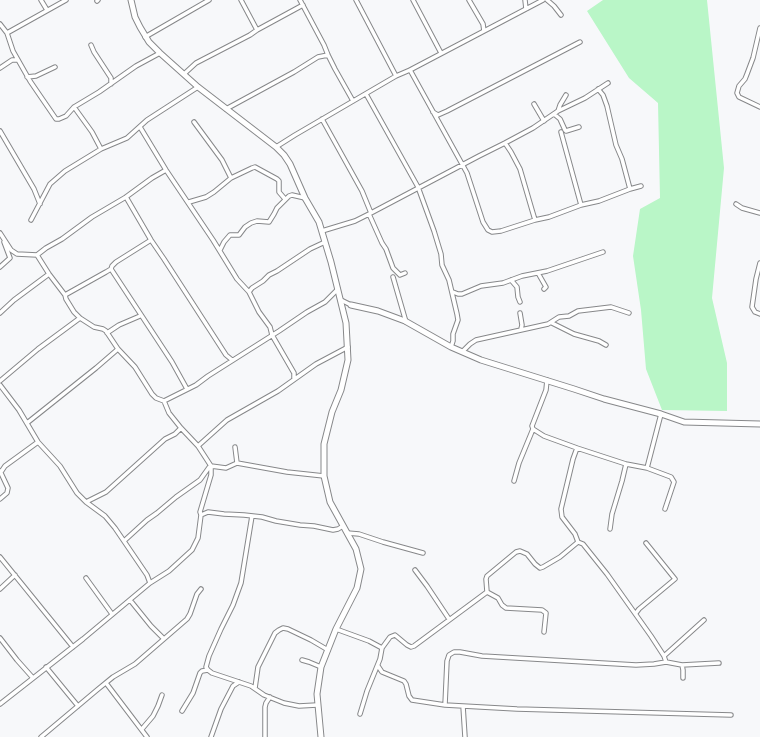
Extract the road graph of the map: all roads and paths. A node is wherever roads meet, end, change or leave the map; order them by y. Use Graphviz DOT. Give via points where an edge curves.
graph roads {
  1 [pos="42,0"];
  2 [pos="66,0"];
  3 [pos="131,0"];
  4 [pos="209,0"];
  5 [pos="241,0"];
  6 [pos="300,0"];
  7 [pos="356,0"];
  8 [pos="413,0"];
  9 [pos="469,0"];
  10 [pos="525,0"];
  11 [pos="542,0"];
  12 [pos="547,0"];
  13 [pos="303,5"];
  14 [pos="526,8"];
  15 [pos="47,10"];
  16 [pos="561,15"];
  17 [pos="0,24"];
  18 [pos="760,28"];
  19 [pos="257,30"];
  20 [pos="484,31"];
  21 [pos="7,33"];
  22 [pos="146,37"];
  23 [pos="580,42"];
  24 [pos="91,45"];
  25 [pos="13,51"];
  26 [pos="160,53"];
  27 [pos="441,53"];
  28 [pos="328,55"];
  29 [pos="12,60"];
  30 [pos="18,60"];
  31 [pos="55,67"];
  32 [pos="0,68"];
  33 [pos="410,70"];
  34 [pos="184,74"];
  35 [pos="396,76"];
  36 [pos="27,77"];
  37 [pos="32,77"];
  38 [pos="111,78"];
  39 [pos="117,80"];
  40 [pos="30,81"];
  41 [pos="608,83"];
  42 [pos="111,84"];
  43 [pos="198,87"];
  44 [pos="598,89"];
  45 [pos="366,94"];
  46 [pos="566,95"];
  47 [pos="353,101"];
  48 [pos="534,104"];
  49 [pos="74,107"];
  50 [pos="760,107"];
  51 [pos="226,109"];
  52 [pos="432,112"];
  53 [pos="556,112"];
  54 [pos="322,119"];
  55 [pos="544,121"];
  56 [pos="194,122"];
  57 [pos="140,127"];
  58 [pos="579,127"];
  59 [pos="0,131"];
  60 [pos="561,132"];
  61 [pos="505,143"];
  62 [pos="276,147"];
  63 [pos="102,149"];
  64 [pos="462,165"];
  65 [pos="166,170"];
  66 [pos="232,178"];
  67 [pos="641,186"];
  68 [pos="418,187"];
  69 [pos="630,189"];
  70 [pos="126,197"];
  71 [pos="305,198"];
  72 [pos="285,199"];
  73 [pos="189,202"];
  74 [pos="40,204"];
  75 [pos="736,204"];
  76 [pos="580,206"];
  77 [pos="760,212"];
  78 [pos="370,213"];
  79 [pos="31,220"];
  80 [pos="535,220"];
  81 [pos="322,231"];
  82 [pos="1,235"];
  83 [pos="151,240"];
  84 [pos="325,242"];
  85 [pos="220,250"];
  86 [pos="603,252"];
  87 [pos="37,256"];
  88 [pos="760,263"];
  89 [pos="0,267"];
  90 [pos="759,268"];
  91 [pos="111,269"];
  92 [pos="405,273"];
  93 [pos="538,273"];
  94 [pos="49,274"];
  95 [pos="393,277"];
  96 [pos="511,280"];
  97 [pos="245,288"];
  98 [pos="252,288"];
  99 [pos="338,289"];
  100 [pos="544,289"];
  101 [pos="249,292"];
  102 [pos="453,292"];
  103 [pos="458,294"];
  104 [pos="65,295"];
  105 [pos="454,298"];
  106 [pos="341,300"];
  107 [pos="520,302"];
  108 [pos="351,305"];
  109 [pos="343,310"];
  110 [pos="629,312"];
  111 [pos="0,314"];
  112 [pos="520,314"];
  113 [pos="760,314"];
  114 [pos="140,316"];
  115 [pos="80,318"];
  116 [pos="406,322"];
  117 [pos="552,323"];
  118 [pos="521,330"];
  119 [pos="108,334"];
  120 [pos="272,334"];
  121 [pos="606,344"];
  122 [pos="348,346"];
  123 [pos="451,347"];
  124 [pos="118,350"];
  125 [pos="462,352"];
  126 [pos="232,360"];
  127 [pos="294,373"];
  128 [pos="300,374"];
  129 [pos="294,378"];
  130 [pos="547,380"];
  131 [pos="0,381"];
  132 [pos="0,385"];
  133 [pos="187,389"];
  134 [pos="164,401"];
  135 [pos="661,414"];
  136 [pos="26,423"];
  137 [pos="760,424"];
  138 [pos="181,428"];
  139 [pos="533,429"];
  140 [pos="38,442"];
  141 [pos="198,446"];
  142 [pos="235,447"];
  143 [pos="577,448"];
  144 [pos="238,463"];
  145 [pos="626,464"];
  146 [pos="211,465"];
  147 [pos="647,468"];
  148 [pos="0,471"];
  149 [pos="324,476"];
  150 [pos="514,481"];
  151 [pos="0,499"];
  152 [pos="86,502"];
  153 [pos="665,509"];
  154 [pos="201,516"];
  155 [pos="252,516"];
  156 [pos="343,526"];
  157 [pos="610,529"];
  158 [pos="347,533"];
  159 [pos="124,541"];
  160 [pos="578,542"];
  161 [pos="646,543"];
  162 [pos="423,553"];
  163 [pos="0,557"];
  164 [pos="415,570"];
  165 [pos="15,575"];
  166 [pos="86,578"];
  167 [pos="150,583"];
  168 [pos="0,589"];
  169 [pos="201,589"];
  170 [pos="487,592"];
  171 [pos="130,600"];
  172 [pos="636,613"];
  173 [pos="112,614"];
  174 [pos="449,619"];
  175 [pos="704,620"];
  176 [pos="336,630"];
  177 [pos="544,632"];
  178 [pos="0,638"];
  179 [pos="163,638"];
  180 [pos="73,647"];
  181 [pos="382,648"];
  182 [pos="329,650"];
  183 [pos="664,656"];
  184 [pos="302,660"];
  185 [pos="666,662"];
  186 [pos="719,663"];
  187 [pos="682,665"];
  188 [pos="378,666"];
  189 [pos="46,667"];
  190 [pos="322,667"];
  191 [pos="208,670"];
  192 [pos="33,678"];
  193 [pos="684,678"];
  194 [pos="239,682"];
  195 [pos="106,683"];
  196 [pos="255,688"];
  197 [pos="162,695"];
  198 [pos="270,697"];
  199 [pos="0,704"];
  200 [pos="317,705"];
  201 [pos="445,705"];
  202 [pos="78,706"];
  203 [pos="463,706"];
  204 [pos="182,711"];
  205 [pos="360,714"];
  206 [pos="731,715"];
  207 [pos="142,729"];
  208 [pos="41,737"];
  209 [pos="148,737"];
  210 [pos="211,737"];
  211 [pos="265,737"];
  212 [pos="321,737"];
  213 [pos="465,737"];
  1 -- 15 [label="street"];
  2 -- 15 [label="street"];
  3 -- 22 [label="street" via="135,17"];
  4 -- 22 [label="street"];
  5 -- 19 [label="street"];
  6 -- 13 [label="street"];
  7 -- 35 [label="street"];
  8 -- 27 [label="street"];
  9 -- 20 [label="street" via="483,24"];
  10 -- 14 [label="street"];
  11 -- 14 [label="street"];
  12 -- 16 [label="street"];
  13 -- 19 [label="street"];
  13 -- 28 [label="street"];
  14 -- 20 [label="street"];
  15 -- 21 [label="street"];
  17 -- 21 [label="street"];
  18 -- 50 [label="street" via="748,74 737,93 739,97"];
  19 -- 34 [label="street" via="196,63"];
  20 -- 27 [label="street"];
  21 -- 25 [label="street"];
  22 -- 26 [label="street"];
  23 -- 52 [label="street" via="440,114"];
  24 -- 38 [label="street"];
  25 -- 29 [label="street"];
  25 -- 30 [label="street"];
  26 -- 34 [label="street"];
  26 -- 39 [label="street"];
  27 -- 33 [label="street"];
  28 -- 47 [label="street"];
  28 -- 51 [label="street" via="318,58"];
  29 -- 30 [label="street"];
  29 -- 32 [label="street"];
  30 -- 36 [label="street"];
  31 -- 37 [label="street"];
  33 -- 35 [label="street"];
  33 -- 52 [label="street"];
  34 -- 43 [label="street"];
  35 -- 45 [label="street"];
  36 -- 37 [label="street"];
  36 -- 40 [label="street"];
  37 -- 40 [label="street"];
  38 -- 39 [label="street"];
  38 -- 42 [label="street"];
  39 -- 42 [label="street"];
  40 -- 49 [label="street" via="56,119 66,116"];
  41 -- 44 [label="street"];
  42 -- 49 [label="street"];
  43 -- 51 [label="street"];
  43 -- 57 [label="street"];
  44 -- 53 [label="street"];
  44 -- 69 [label="street" via="607,106"];
  45 -- 47 [label="street"];
  45 -- 68 [label="street"];
  46 -- 53 [label="street"];
  47 -- 54 [label="street"];
  48 -- 55 [label="street"];
  49 -- 63 [label="street"];
  51 -- 62 [label="street"];
  52 -- 64 [label="street"];
  53 -- 55 [label="street"];
  53 -- 58 [label="street" via="566,131"];
  54 -- 62 [label="street"];
  54 -- 78 [label="street" via="362,191"];
  55 -- 61 [label="street"];
  56 -- 66 [label="street"];
  57 -- 63 [label="street" via="127,138"];
  57 -- 65 [label="street"];
  59 -- 74 [label="street"];
  60 -- 76 [label="street"];
  61 -- 64 [label="street"];
  61 -- 80 [label="street" via="520,169"];
  62 -- 71 [label="street" via="290,164"];
  63 -- 74 [label="street" via="54,180"];
  64 -- 68 [label="street"];
  64 -- 80 [label="street" via="488,230 501,231"];
  65 -- 70 [label="street"];
  65 -- 73 [label="street"];
  66 -- 72 [label="street" via="252,168 258,169 278,179 280,192"];
  66 -- 73 [label="street" via="210,195"];
  67 -- 69 [label="street"];
  68 -- 78 [label="street"];
  68 -- 102 [label="street"];
  69 -- 76 [label="street"];
  70 -- 83 [label="street"];
  70 -- 87 [label="street" via="92,217"];
  71 -- 72 [label="street" via="292,195"];
  71 -- 81 [label="street"];
  72 -- 85 [label="street" via="269,222 251,223 239,235 230,236"];
  73 -- 85 [label="street"];
  74 -- 79 [label="street"];
  75 -- 77 [label="street"];
  76 -- 80 [label="street"];
  78 -- 81 [label="street"];
  78 -- 92 [label="street" via="393,268 400,275"];
  81 -- 84 [label="street"];
  82 -- 87 [label="street" via="11,250 17,254"];
  82 -- 89 [label="street" via="10,258"];
  83 -- 91 [label="street" via="116,262"];
  83 -- 126 [label="street"];
  84 -- 98 [label="street" via="310,249"];
  84 -- 99 [label="street"];
  85 -- 97 [label="street" via="230,269"];
  86 -- 93 [label="street"];
  87 -- 94 [label="street"];
  88 -- 90 [label="street"];
  90 -- 113 [label="street" via="752,307"];
  91 -- 104 [label="street"];
  91 -- 114 [label="street"];
  93 -- 96 [label="street"];
  93 -- 100 [label="street" via="546,287"];
  94 -- 104 [label="street"];
  94 -- 111 [label="street"];
  95 -- 116 [label="street"];
  96 -- 103 [label="street"];
  96 -- 107 [label="street"];
  97 -- 98 [label="street"];
  97 -- 101 [label="street"];
  98 -- 101 [label="street"];
  99 -- 106 [label="street"];
  99 -- 120 [label="street" via="325,302"];
  101 -- 120 [label="street"];
  102 -- 103 [label="street"];
  102 -- 105 [label="street"];
  103 -- 105 [label="street"];
  104 -- 115 [label="street" via="69,305"];
  105 -- 123 [label="street" via="458,320"];
  106 -- 108 [label="street"];
  106 -- 109 [label="street"];
  108 -- 109 [label="street"];
  108 -- 116 [label="street" via="378,311"];
  109 -- 122 [label="street"];
  110 -- 117 [label="street" via="611,307 582,311 559,317"];
  112 -- 118 [label="street"];
  114 -- 119 [label="street" via="119,325"];
  114 -- 133 [label="street" via="172,362"];
  115 -- 119 [label="street" via="97,328 104,329"];
  115 -- 131 [label="street"];
  116 -- 123 [label="street"];
  117 -- 118 [label="street"];
  117 -- 121 [label="street" via="574,334"];
  118 -- 125 [label="street" via="476,340"];
  119 -- 124 [label="street"];
  120 -- 126 [label="street"];
  120 -- 127 [label="street"];
  122 -- 128 [label="street"];
  122 -- 149 [label="street" via="346,372 324,444"];
  123 -- 125 [label="street"];
  124 -- 134 [label="street" via="135,367 152,394"];
  124 -- 136 [label="street"];
  125 -- 130 [label="street"];
  126 -- 133 [label="street"];
  127 -- 128 [label="street"];
  127 -- 129 [label="street"];
  128 -- 129 [label="street"];
  129 -- 141 [label="street" via="278,391 218,427"];
  130 -- 135 [label="street"];
  130 -- 139 [label="street"];
  132 -- 136 [label="street"];
  133 -- 134 [label="street"];
  134 -- 138 [label="street" via="169,413"];
  135 -- 137 [label="street" via="684,422"];
  135 -- 147 [label="street"];
  136 -- 140 [label="street"];
  138 -- 141 [label="street"];
  138 -- 152 [label="street" via="106,492"];
  139 -- 143 [label="street" via="544,436"];
  139 -- 150 [label="street"];
  140 -- 148 [label="street"];
  140 -- 152 [label="street" via="60,466"];
  141 -- 146 [label="street"];
  142 -- 144 [label="street"];
  143 -- 145 [label="street"];
  143 -- 160 [label="street" via="561,509 562,517"];
  144 -- 146 [label="street" via="226,468"];
  144 -- 149 [label="street"];
  145 -- 147 [label="street"];
  145 -- 157 [label="street"];
  146 -- 154 [label="street"];
  146 -- 159 [label="street" via="200,480 144,522"];
  147 -- 153 [label="street" via="672,478 673,485"];
  148 -- 151 [label="street" via="8,488 7,493"];
  149 -- 156 [label="street" via="330,502"];
  152 -- 159 [label="street" via="105,516"];
  154 -- 155 [label="street" via="208,512"];
  154 -- 167 [label="street" via="198,538 192,550 169,571"];
  155 -- 156 [label="street" via="334,530"];
  155 -- 191 [label="street" via="241,583 234,605 209,656 206,667"];
  156 -- 158 [label="street"];
  158 -- 162 [label="street" via="359,534"];
  158 -- 176 [label="street" via="356,549 361,569 360,578"];
  159 -- 167 [label="street" via="147,574"];
  160 -- 170 [label="street" via="560,557 540,568 527,554 516,552 487,576"];
  160 -- 172 [label="street" via="583,544"];
  161 -- 172 [label="street" via="675,579"];
  163 -- 165 [label="street"];
  164 -- 174 [label="street"];
  165 -- 168 [label="street"];
  165 -- 180 [label="street"];
  166 -- 173 [label="street"];
  167 -- 171 [label="street"];
  169 -- 179 [label="street" via="189,616"];
  170 -- 174 [label="street"];
  170 -- 177 [label="street" via="498,598 506,608 542,610 546,614"];
  171 -- 173 [label="street"];
  171 -- 179 [label="street"];
  172 -- 183 [label="street"];
  173 -- 180 [label="street"];
  174 -- 181 [label="street" via="414,646 407,645 395,635 390,637"];
  175 -- 183 [label="street"];
  176 -- 181 [label="street"];
  176 -- 182 [label="street"];
  178 -- 192 [label="street"];
  179 -- 195 [label="street" via="135,664"];
  180 -- 189 [label="street"];
  181 -- 188 [label="street"];
  182 -- 190 [label="street"];
  182 -- 196 [label="street" via="283,628 278,630 258,667"];
  183 -- 185 [label="street"];
  184 -- 190 [label="street"];
  185 -- 187 [label="street"];
  185 -- 201 [label="street" via="636,665 454,652 449,655 447,661"];
  186 -- 187 [label="street"];
  187 -- 193 [label="street"];
  188 -- 201 [label="street" via="382,672 404,681 412,700"];
  188 -- 205 [label="street"];
  189 -- 192 [label="street"];
  189 -- 202 [label="street"];
  190 -- 200 [label="street"];
  191 -- 194 [label="street"];
  191 -- 204 [label="street" via="200,673"];
  192 -- 199 [label="street"];
  194 -- 196 [label="street"];
  194 -- 210 [label="street" via="233,686 221,708"];
  195 -- 202 [label="street"];
  195 -- 207 [label="street"];
  196 -- 198 [label="street"];
  197 -- 207 [label="street" via="158,706"];
  198 -- 200 [label="street" via="293,705"];
  198 -- 211 [label="street" via="265,707"];
  200 -- 212 [label="street"];
  201 -- 203 [label="street"];
  202 -- 208 [label="street"];
  203 -- 206 [label="street" via="517,710"];
  203 -- 213 [label="street"];
  207 -- 209 [label="street"];
}
